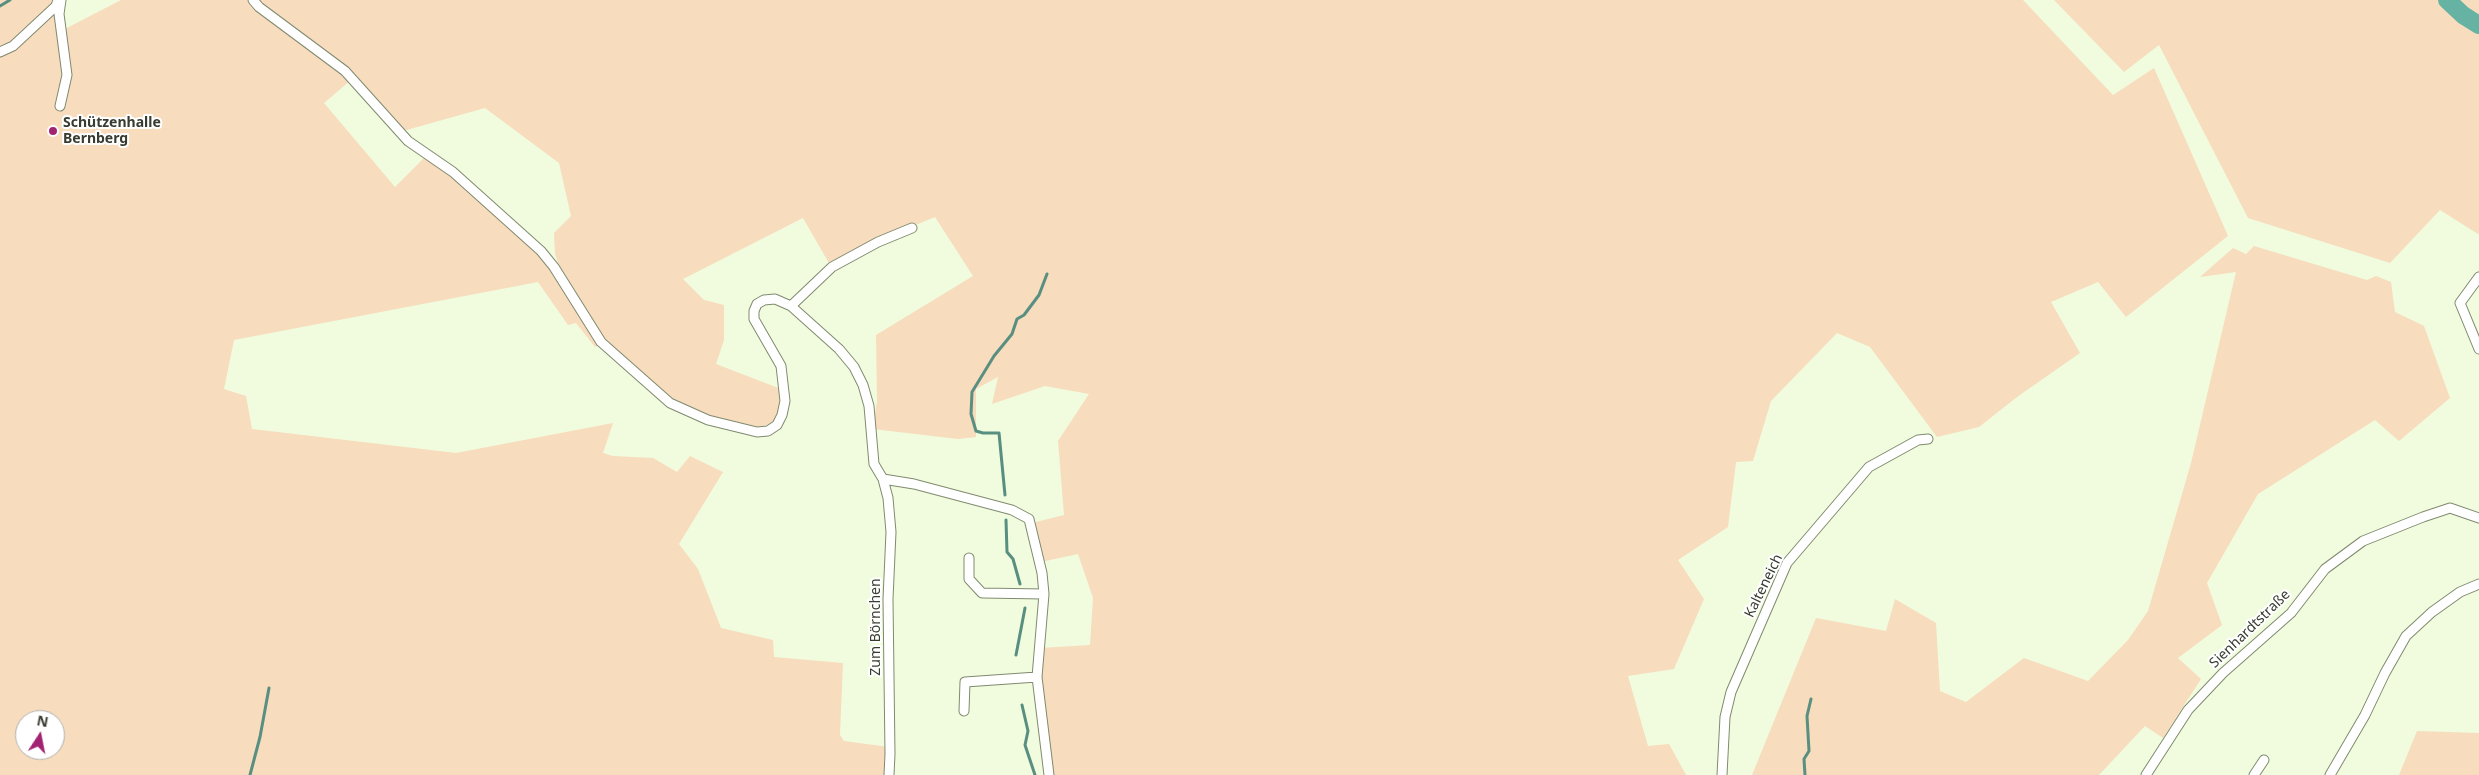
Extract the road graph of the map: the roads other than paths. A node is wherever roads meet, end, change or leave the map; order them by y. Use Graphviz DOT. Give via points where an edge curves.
graph roads {
  1 [pos="58,0"];
  2 [pos="61,0"];
  3 [pos="253,0"];
  4 [pos="0,52"];
  5 [pos="60,106"];
  6 [pos="912,228"];
  7 [pos="2479,277"];
  8 [pos="791,306"];
  9 [pos="2479,349"];
  10 [pos="1928,439"];
  11 [pos="883,479"];
  12 [pos="2479,518"];
  13 [pos="969,558"];
  14 [pos="2479,584"];
  15 [pos="1044,594"];
  16 [pos="1037,677"];
  17 [pos="964,711"];
  18 [pos="2264,760"];
  19 [pos="889,775"];
  20 [pos="1049,775"];
  21 [pos="1722,775"];
  22 [pos="2146,775"];
  23 [pos="2254,775"];
  24 [pos="2330,775"];
  1 -- 4 [label="street" via="56,6 13,46"];
  2 -- 5 [label="street" via="59,14 67,75"];
  3 -- 8 [label="street" via="345,71 408,141 452,172 540,251 554,266 601,342 670,403 708,420 757,432 777,426 784,401 781,366 754,319 754,311 764,300 775,299"];
  6 -- 8 [label="street" via="832,267"];
  7 -- 9 [label="street" via="2460,303"];
  8 -- 11 [label="street, Zum Börnchen" via="839,349 864,385 874,464"];
  10 -- 21 [label="street, Kalteneich" via="1918,440 1869,467 1788,563 1731,692 1725,717"];
  11 -- 15 [label="street" via="1012,510 1029,519"];
  11 -- 19 [label="street, Zum Börnchen" via="891,532"];
  12 -- 22 [label="street, Sienhardtstraße" via="2450,508 2363,541 2325,568 2291,613 2223,672 2188,710"];
  13 -- 15 [label="street" via="968,579 982,593"];
  14 -- 24 [label="street" via="2460,592 2406,636"];
  15 -- 16 [label="street"];
  16 -- 17 [label="street" via="966,682"];
  16 -- 20 [label="street"];
  18 -- 23 [label="street"];
}
